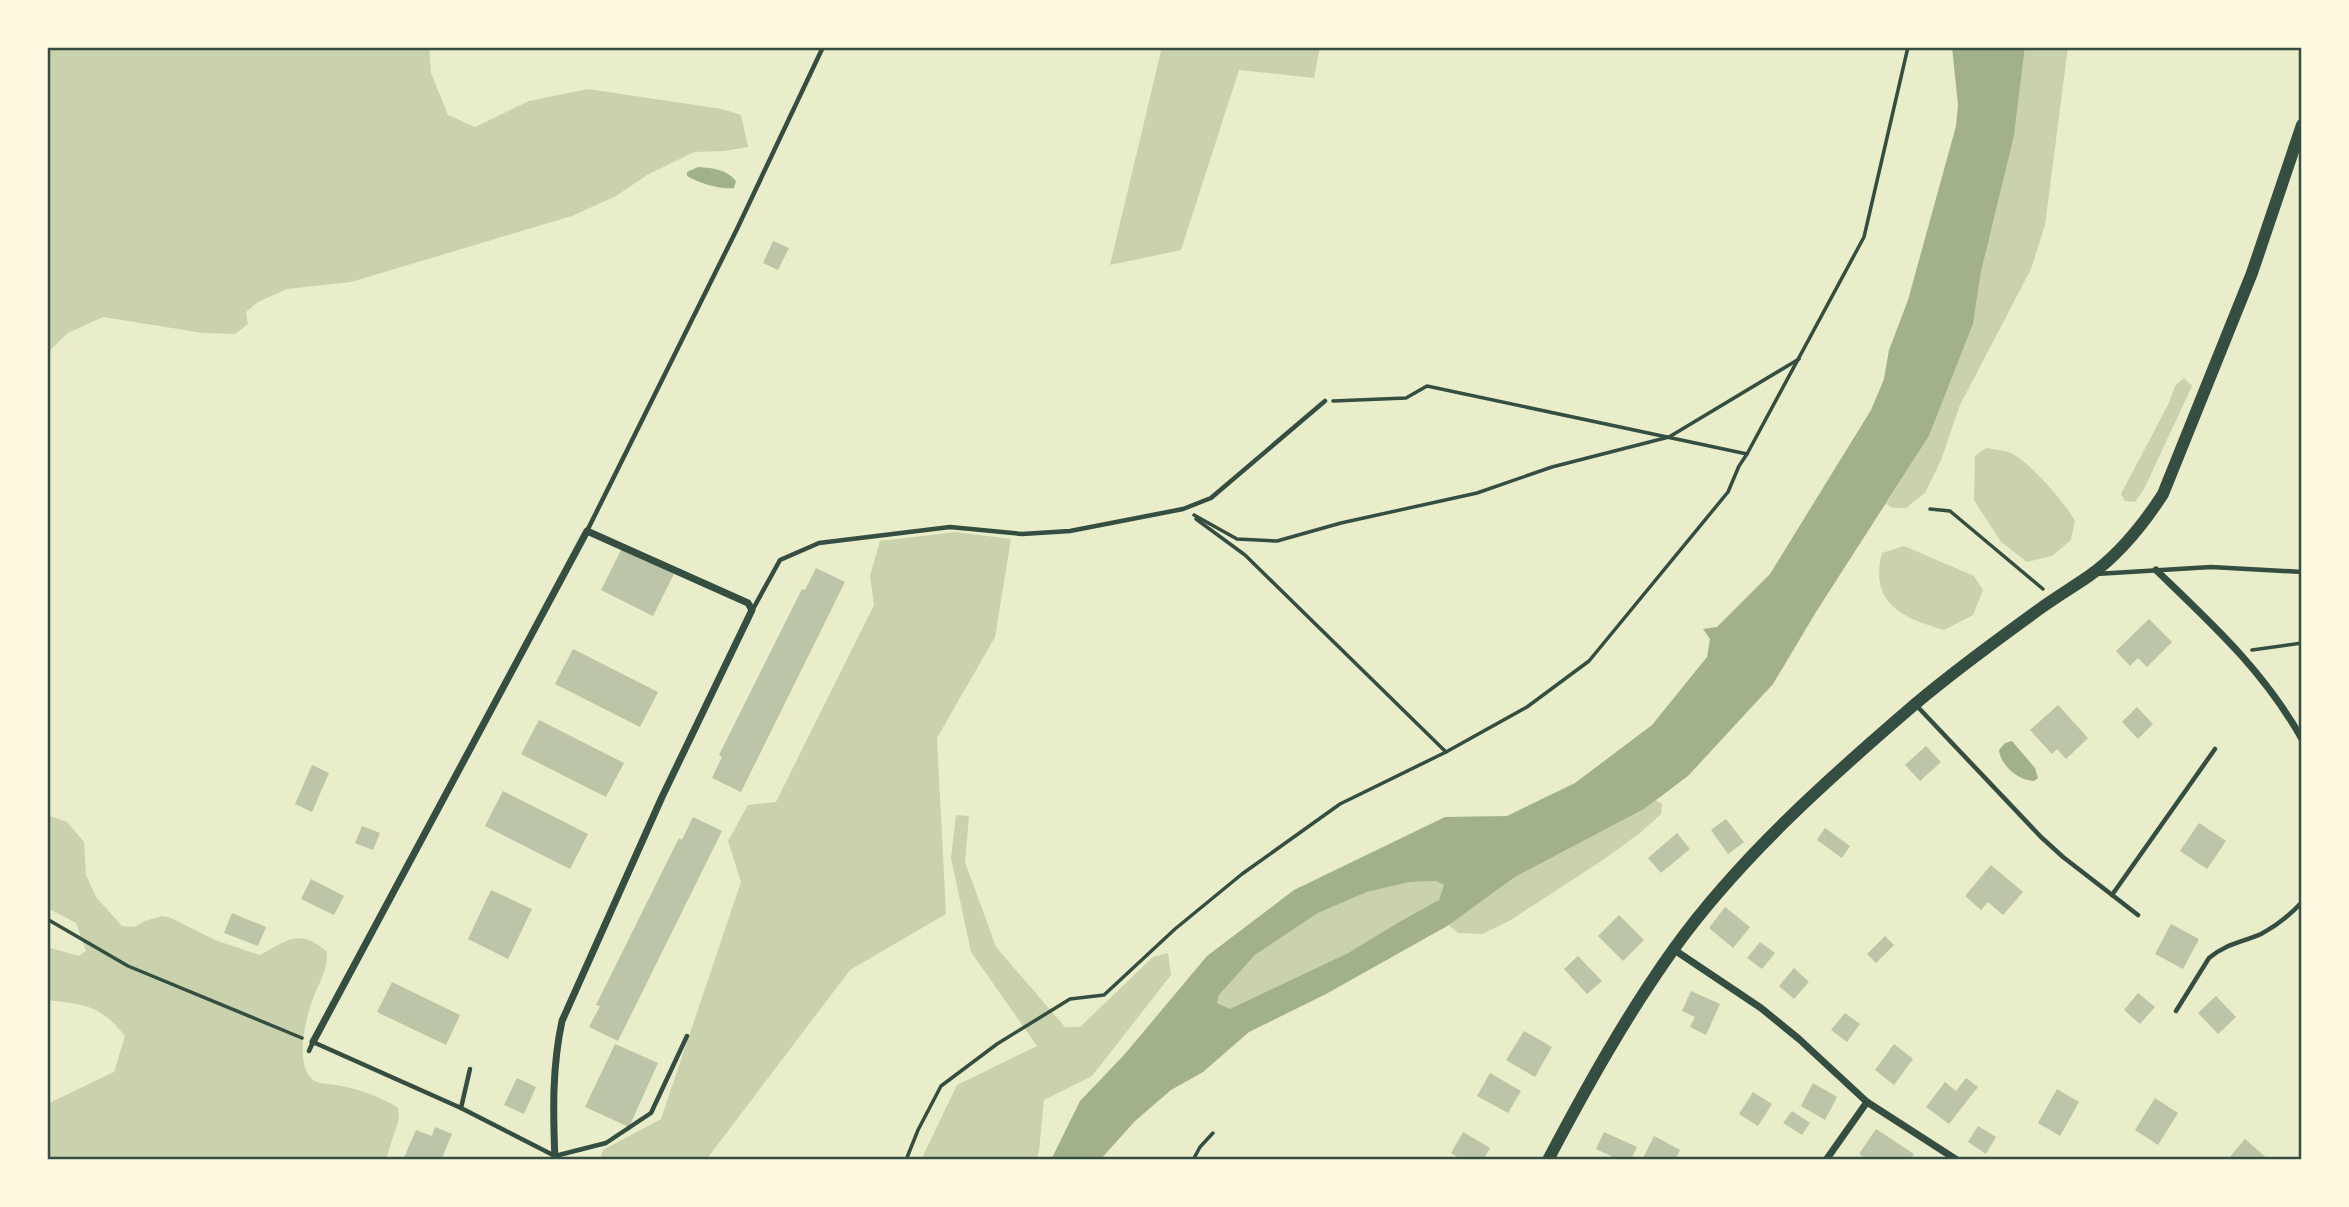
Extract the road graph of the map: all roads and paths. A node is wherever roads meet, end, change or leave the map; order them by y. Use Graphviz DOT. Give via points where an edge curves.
graph roads {
  1 [pos="823,47"];
  2 [pos="1908,47"];
  3 [pos="2302,125"];
  4 [pos="1799,359"];
  5 [pos="1325,401"];
  6 [pos="1669,437"];
  7 [pos="1747,454"];
  8 [pos="1183,509"];
  9 [pos="1930,509"];
  10 [pos="587,531"];
  11 [pos="2156,570"];
  12 [pos="2302,572"];
  13 [pos="2092,574"];
  14 [pos="2055,599"];
  15 [pos="752,610"];
  16 [pos="2302,643"];
  17 [pos="2240,652"];
  18 [pos="1915,704"];
  19 [pos="2302,739"];
  20 [pos="2215,749"];
  21 [pos="1446,752"];
  22 [pos="2112,895"];
  23 [pos="2302,902"];
  24 [pos="2138,915"];
  25 [pos="47,919"];
  26 [pos="1674,950"];
  27 [pos="2176,1011"];
  28 [pos="687,1035"];
  29 [pos="313,1042"];
  30 [pos="309,1051"];
  31 [pos="470,1069"];
  32 [pos="1867,1102"];
  33 [pos="461,1108"];
  34 [pos="1213,1133"];
  35 [pos="555,1158"];
  36 [pos="906,1160"];
  37 [pos="1193,1160"];
  38 [pos="1548,1160"];
  39 [pos="1826,1160"];
  40 [pos="1957,1160"];
  1 -- 10 [label="lane"];
  2 -- 4 [label="path" via="1864,237"];
  3 -- 13 [label="street" via="2252,274 2163,494 2130,540"];
  4 -- 6 [label="path"];
  4 -- 7 [label="path"];
  5 -- 6 [label="path" via="1406,398 1426,386"];
  5 -- 8 [label="lane" via="1211,498"];
  6 -- 7 [label="path"];
  6 -- 8 [label="path" via="1552,467 1477,493 1277,541 1237,539"];
  7 -- 21 [label="path" via="1728,492 1589,661 1527,707"];
  8 -- 15 [label="lane" via="1070,531 1022,534 950,527 819,544 780,560"];
  8 -- 21 [label="path" via="1245,555"];
  9 -- 14 [label="path" via="1950,512"];
  10 -- 15 [label="street" via="748,603"];
  10 -- 29 [label="street"];
  11 -- 12 [label="lane" via="2211,567"];
  11 -- 13 [label="lane"];
  11 -- 17 [label="street"];
  13 -- 14 [label="street"];
  14 -- 18 [label="street"];
  15 -- 35 [label="street" via="562,1021 555,1052"];
  16 -- 17 [label="path"];
  17 -- 19 [label="street" via="2283,706"];
  18 -- 22 [label="lane" via="2041,837"];
  18 -- 26 [label="street" via="1784,825 1724,887"];
  20 -- 22 [label="lane"];
  21 -- 36 [label="path" via="1340,804 1223,889 1104,995 1070,999 997,1044 941,1086"];
  22 -- 24 [label="lane"];
  23 -- 27 [label="lane" via="2262,933 2217,951"];
  25 -- 29 [label="path" via="128,966"];
  26 -- 32 [label="street" via="1770,1015"];
  26 -- 38 [label="street" via="1625,1023"];
  28 -- 35 [label="lane" via="651,1112 606,1143"];
  29 -- 30 [label="lane"];
  29 -- 33 [label="lane"];
  31 -- 33 [label="lane"];
  32 -- 39 [label="street"];
  32 -- 40 [label="street"];
  33 -- 35 [label="lane"];
  34 -- 37 [label="path"];
}
